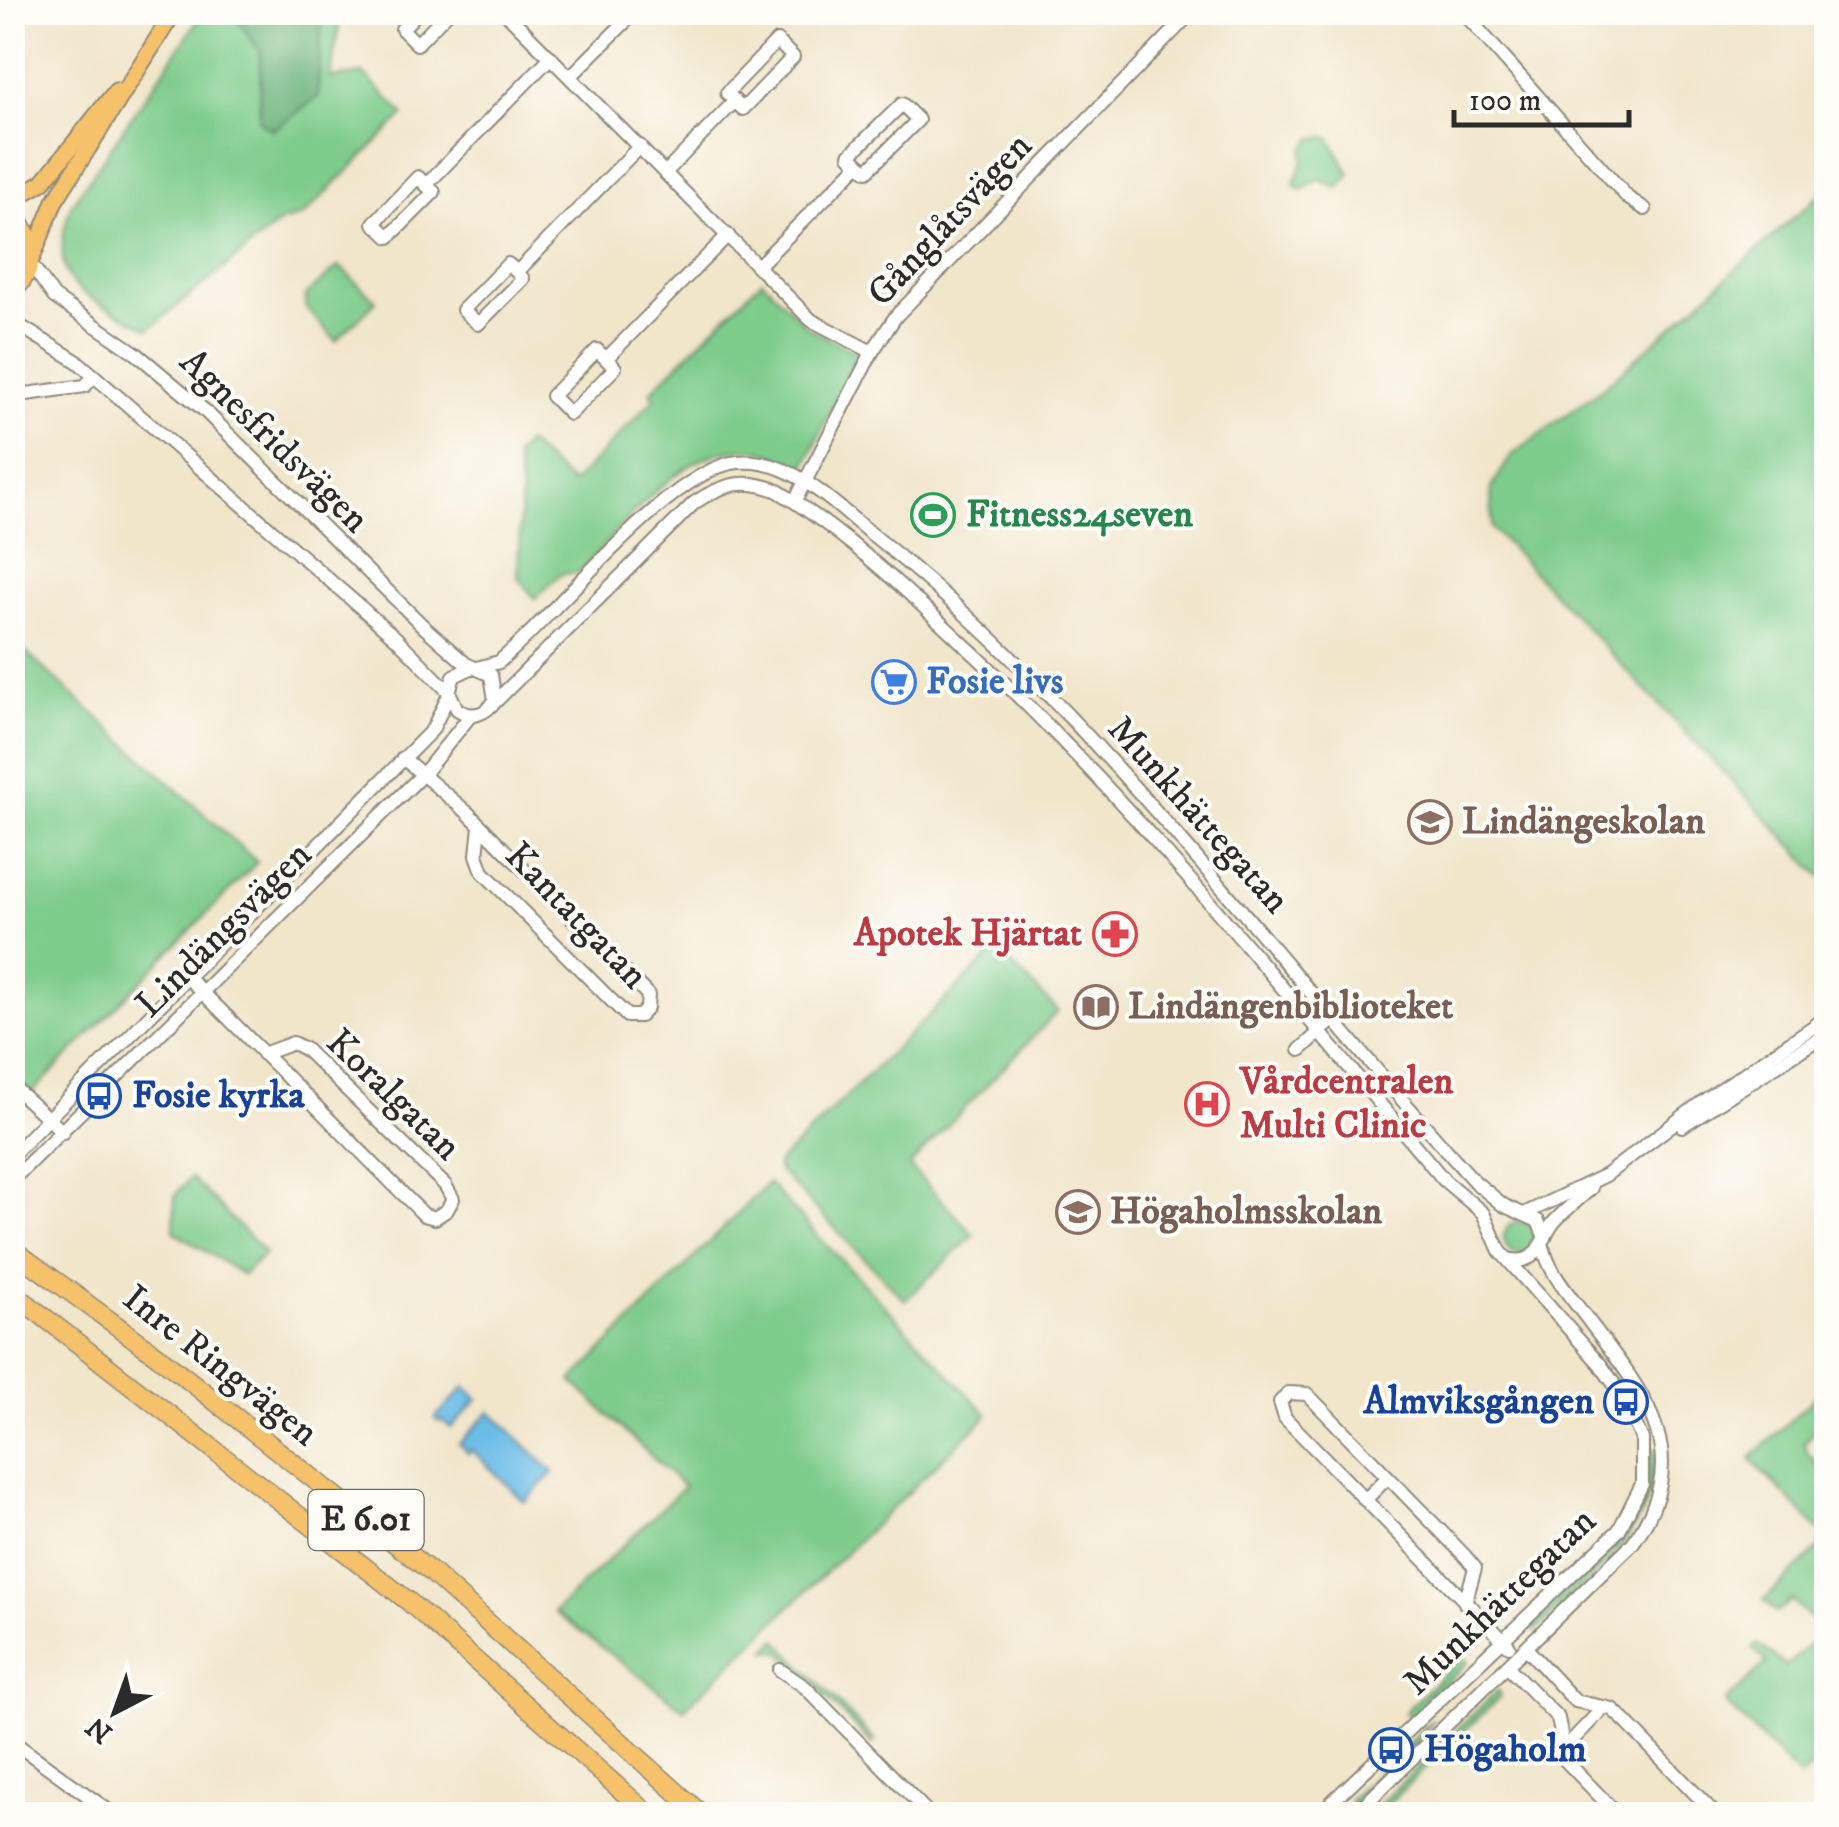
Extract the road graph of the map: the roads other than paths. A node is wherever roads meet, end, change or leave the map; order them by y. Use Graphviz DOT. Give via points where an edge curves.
graph roads {
  1 [pos="174,12"];
  2 [pos="418,12"];
  3 [pos="448,12"];
  4 [pos="505,12"];
  5 [pos="635,12"];
  6 [pos="1192,12"];
  7 [pos="1464,12"];
  8 [pos="153,44"];
  9 [pos="550,57"];
  10 [pos="570,77"];
  11 [pos="735,101"];
  12 [pos="640,146"];
  13 [pos="859,164"];
  14 [pos="666,172"];
  15 [pos="426,184"];
  16 [pos="12,200"];
  17 [pos="1645,210"];
  18 [pos="12,213"];
  19 [pos="728,235"];
  20 [pos="32,261"];
  21 [pos="758,265"];
  22 [pos="516,272"];
  23 [pos="12,293"];
  24 [pos="12,321"];
  25 [pos="872,352"];
  26 [pos="606,359"];
  27 [pos="94,376"];
  28 [pos="12,396"];
  29 [pos="807,482"];
  30 [pos="795,502"];
  31 [pos="475,668"];
  32 [pos="449,694"];
  33 [pos="493,704"];
  34 [pos="471,716"];
  35 [pos="403,758"];
  36 [pos="424,773"];
  37 [pos="480,826"];
  38 [pos="186,976"];
  39 [pos="204,994"];
  40 [pos="1335,1018"];
  41 [pos="1826,1018"];
  42 [pos="1319,1032"];
  43 [pos="1826,1034"];
  44 [pos="1300,1050"];
  45 [pos="264,1054"];
  46 [pos="12,1086"];
  47 [pos="49,1117"];
  48 [pos="63,1132"];
  49 [pos="1666,1134"];
  50 [pos="12,1155"];
  51 [pos="1606,1175"];
  52 [pos="12,1180"];
  53 [pos="1521,1214"];
  54 [pos="1495,1238"];
  55 [pos="1544,1242"];
  56 [pos="12,1249"];
  57 [pos="1508,1259"];
  58 [pos="12,1292"];
  59 [pos="1387,1478"];
  60 [pos="1365,1500"];
  61 [pos="1465,1604"];
  62 [pos="1505,1642"];
  63 [pos="1524,1653"];
  64 [pos="1508,1668"];
  65 [pos="780,1670"];
  66 [pos="1575,1701"];
  67 [pos="1604,1708"];
  68 [pos="1558,1718"];
  69 [pos="600,1721"];
  70 [pos="1582,1729"];
  71 [pos="556,1731"];
  72 [pos="12,1741"];
  73 [pos="1563,1750"];
  74 [pos="113,1814"];
  75 [pos="634,1814"];
  76 [pos="648,1814"];
  77 [pos="701,1814"];
  78 [pos="716,1814"];
  79 [pos="929,1814"];
  80 [pos="1319,1814"];
  81 [pos="1355,1814"];
  82 [pos="1617,1814"];
  83 [pos="1716,1814"];
  1 -- 8 [label="main road"];
  2 -- 3 [label="street" via="402,29 417,44"];
  4 -- 9 [label="street"];
  5 -- 10 [label="street"];
  6 -- 25 [label="street, Gånglåtsvägen" via="922,286"];
  7 -- 17 [label="street"];
  8 -- 16 [label="main road" via="49,176"];
  8 -- 20 [label="main road" via="50,210"];
  9 -- 10 [label="street"];
  9 -- 15 [label="street"];
  10 -- 12 [label="street"];
  11 -- 11 [label="street" via="743,108 793,57 777,41 727,93"];
  11 -- 14 [label="street"];
  12 -- 14 [label="street"];
  12 -- 22 [label="street"];
  13 -- 13 [label="street" via="867,171 918,120 902,104 850,156"];
  13 -- 21 [label="street"];
  14 -- 19 [label="street"];
  15 -- 15 [label="street" via="418,177 374,222 389,237 434,192"];
  18 -- 20 [label="main road" via="28,233"];
  19 -- 21 [label="street"];
  19 -- 26 [label="street"];
  20 -- 23 [label="main road"];
  20 -- 31 [label="street, Agnesfridsvägen" via="54,296 186,393 412,616"];
  21 -- 25 [label="street" via="811,320"];
  22 -- 22 [label="street" via="508,264 463,310 478,324 523,279"];
  24 -- 27 [label="street, Agnesfridsvägen"];
  25 -- 29 [label="street, Gånglåtsvägen"];
  26 -- 26 [label="street" via="597,350 552,396 570,414 615,368"];
  27 -- 28 [label="street" via="85,386"];
  27 -- 32 [label="street, Agnesfridsvägen" via="407,648"];
  29 -- 30 [label="street, Gånglåtsvägen"];
  29 -- 31 [label="street, Lindängsvägen" via="752,461 704,471 510,653"];
  29 -- 40 [label="street, Munkhättegatan" via="913,567 1028,675 1172,825"];
  30 -- 33 [label="street, Lindängsvägen" via="752,482 711,491"];
  30 -- 42 [label="street, Munkhättegatan" via="1014,690 1142,824"];
  31 -- 32 [label="street, Lindängsvägen" via="458,672"];
  31 -- 33 [label="street" via="494,680"];
  32 -- 34 [label="street" via="456,709"];
  32 -- 35 [label="street, Lindängsvägen" via="438,724"];
  33 -- 34 [label="street, Lindängsvägen"];
  34 -- 36 [label="street, Lindängsvägen"];
  35 -- 36 [label="street, Kantatgatan"];
  35 -- 38 [label="street, Lindängsvägen"];
  36 -- 37 [label="street, Kantatgatan"];
  36 -- 39 [label="street, Lindängsvägen"];
  37 -- 37 [label="street, Kantatgatan" via="648,995 640,1016 627,1016 483,872"];
  38 -- 39 [label="street, Koralgatan"];
  38 -- 47 [label="street, Lindängsvägen"];
  39 -- 45 [label="street, Koralgatan"];
  39 -- 48 [label="street, Lindängsvägen"];
  40 -- 42 [label="street"];
  40 -- 53 [label="street, Munkhättegatan" via="1475,1182"];
  41 -- 49 [label="street"];
  42 -- 44 [label="street"];
  42 -- 54 [label="street, Munkhättegatan" via="1445,1181 1483,1213"];
  43 -- 49 [label="street"];
  45 -- 45 [label="street, Koralgatan" via="424,1215 435,1218 448,1210 452,1199 445,1185 305,1049 293,1043"];
  46 -- 47 [label="street"];
  47 -- 48 [label="street"];
  47 -- 50 [label="street, Lindängsvägen"];
  48 -- 52 [label="street, Lindängsvägen"];
  49 -- 51 [label="street"];
  51 -- 53 [label="street"];
  51 -- 55 [label="street" via="1558,1218"];
  53 -- 54 [label="street" via="1502,1224"];
  53 -- 55 [label="street, Munkhättegatan" via="1538,1221"];
  54 -- 57 [label="street, Munkhättegatan"];
  55 -- 57 [label="street" via="1530,1258"];
  55 -- 63 [label="street, Munkhättegatan" via="1553,1272 1652,1413 1662,1472 1657,1499 1632,1544"];
  56 -- 69 [label="highway, Inre Ringvägen / E 6.01" via="430,1571"];
  57 -- 62 [label="street, Munkhättegatan" via="1622,1396 1642,1439 1644,1471 1619,1530"];
  58 -- 71 [label="highway, Inre Ringvägen / E 6.01" via="408,1601"];
  59 -- 60 [label="street"];
  59 -- 60 [label="street" via="1307,1394 1288,1393 1280,1402 1284,1418"];
  59 -- 61 [label="street" via="1475,1568"];
  60 -- 61 [label="street"];
  61 -- 62 [label="street"];
  62 -- 63 [label="street"];
  62 -- 80 [label="street, Munkhättegatan"];
  63 -- 64 [label="street, Munkhättegatan"];
  63 -- 66 [label="street"];
  64 -- 68 [label="street"];
  64 -- 81 [label="street, Munkhättegatan"];
  65 -- 79 [label="street" via="805,1687"];
  66 -- 67 [label="street"];
  66 -- 70 [label="street"];
  67 -- 70 [label="street"];
  67 -- 83 [label="street" via="1625,1720"];
  68 -- 70 [label="street"];
  68 -- 73 [label="street"];
  69 -- 77 [label="highway, Inre Ringvägen / E 6.01"];
  69 -- 78 [label="highway"];
  70 -- 73 [label="street"];
  71 -- 75 [label="highway"];
  71 -- 76 [label="highway, Inre Ringvägen / E 6.01"];
  72 -- 74 [label="street"];
  73 -- 82 [label="street"];
}
